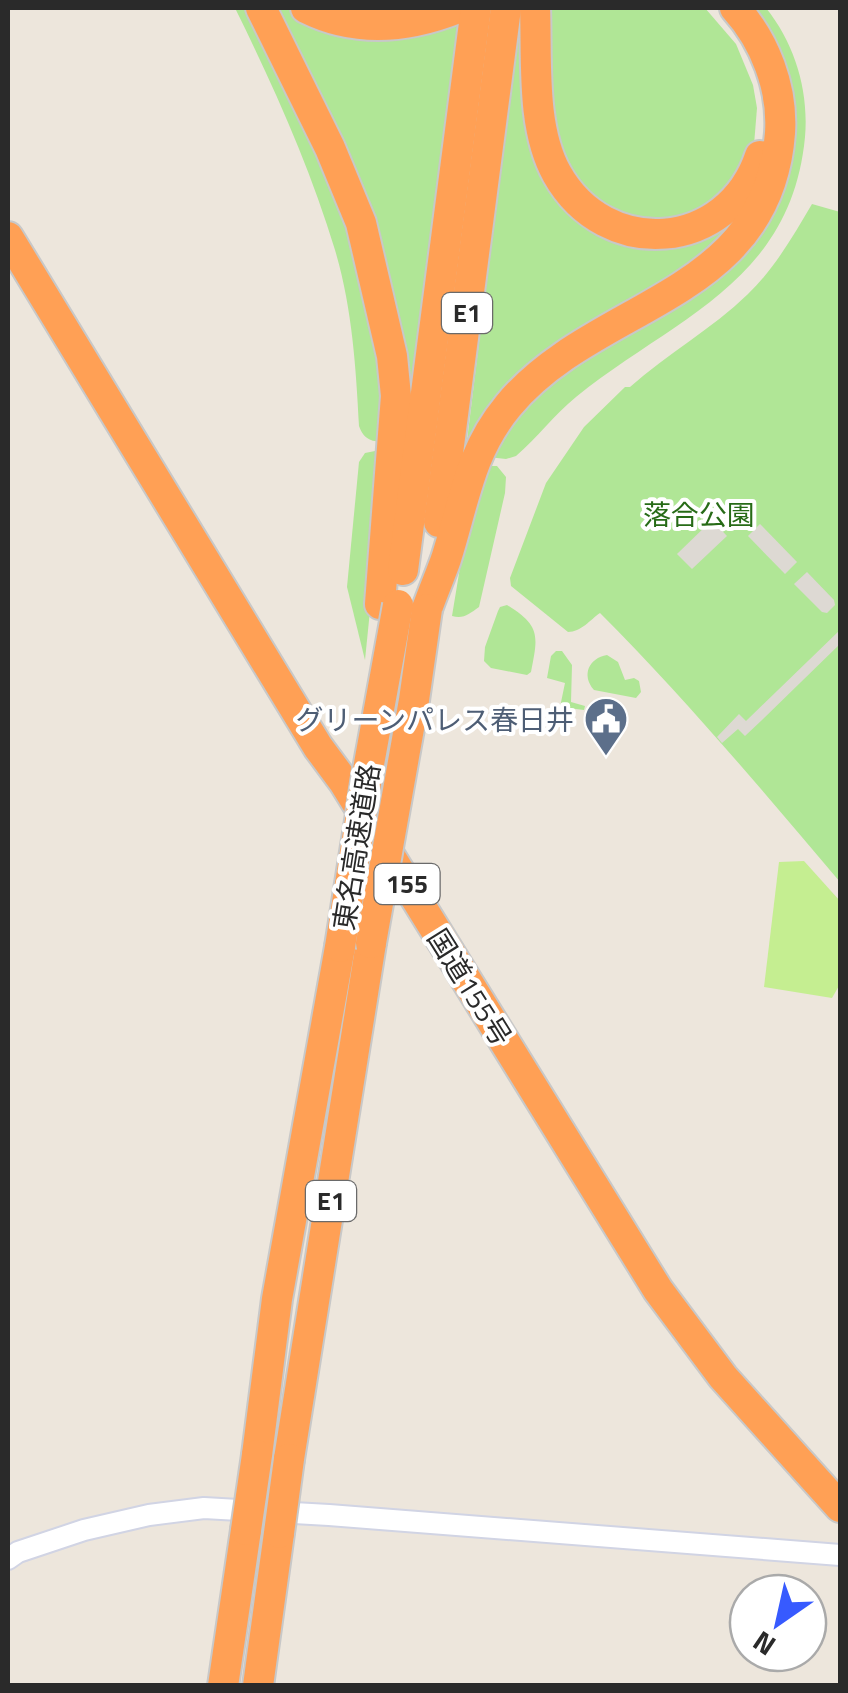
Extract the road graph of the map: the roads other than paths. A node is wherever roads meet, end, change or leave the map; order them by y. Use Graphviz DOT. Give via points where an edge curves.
graph roads {
  1 [pos="261,8"];
  2 [pos="306,8"];
  3 [pos="535,8"];
  4 [pos="716,8"];
  5 [pos="736,8"];
  6 [pos="484,14"];
  7 [pos="8,237"];
  8 [pos="402,606"];
  9 [pos="840,1507"];
  10 [pos="840,1555"];
  11 [pos="8,1558"];
  12 [pos="223,1686"];
  13 [pos="258,1686"];
  1 -- 8 [label="highway" via="361,224 392,356"];
  2 -- 6 [label="highway" via="345,21 391,24"];
  3 -- 4 [label="highway" via="539,117 556,172 590,214 636,233 662,234 720,214 753,176 761,152 765,100 746,49"];
  5 -- 8 [label="highway" via="780,96 779,151 754,216 703,273 564,357 509,404 469,474 446,559"];
  6 -- 8 [label="highway, 東名高速道路 / E1"];
  7 -- 9 [label="highway, 国道155号 / 155" via="658,1290 723,1376"];
  8 -- 12 [label="highway, 東名高速道路 / E1, bridge" via="277,1299"];
  8 -- 13 [label="highway, 東名高速道路 / E1, bridge" via="414,700"];
  10 -- 11 [label="street" via="204,1508 92,1528"];
}
